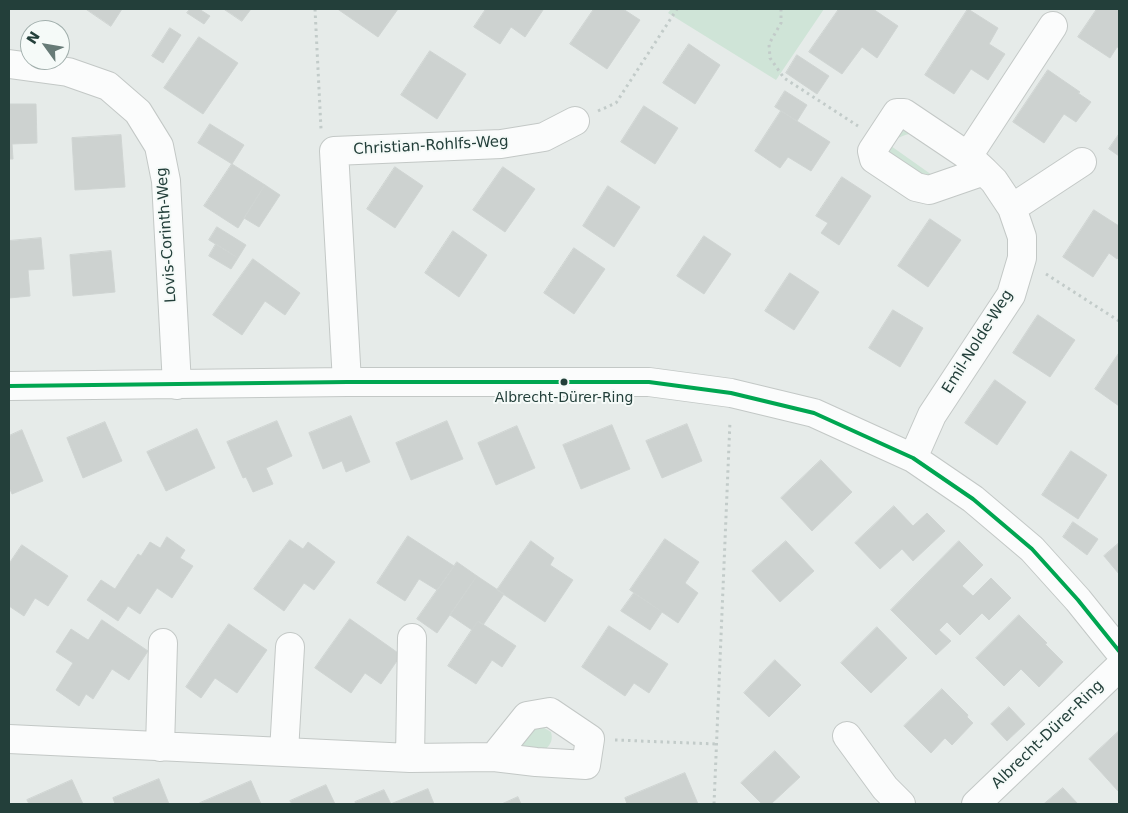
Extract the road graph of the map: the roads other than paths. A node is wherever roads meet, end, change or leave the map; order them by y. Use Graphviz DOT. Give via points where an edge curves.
graph roads {
  1 [pos="1053,26"];
  2 [pos="9,64"];
  3 [pos="575,122"];
  4 [pos="1082,162"];
  5 [pos="976,163"];
  6 [pos="1012,208"];
  7 [pos="347,382"];
  8 [pos="9,386"];
  9 [pos="177,386"];
  10 [pos="913,458"];
  11 [pos="412,638"];
  12 [pos="163,643"];
  13 [pos="290,647"];
  14 [pos="1119,651"];
  15 [pos="1119,667"];
  16 [pos="847,736"];
  17 [pos="9,738"];
  18 [pos="160,747"];
  19 [pos="284,752"];
  20 [pos="494,756"];
  21 [pos="410,758"];
  22 [pos="901,804"];
  23 [pos="976,804"];
  1 -- 5 [label="street"];
  2 -- 9 [label="street, Lovis-Corinth-Weg" via="68,72 108,86 138,112 159,146 166,181"];
  3 -- 7 [label="street, Christian-Rohlfs-Weg" via="544,137 501,144 334,151"];
  4 -- 6 [label="street"];
  5 -- 5 [label="street, Emil-Nolde-Weg" via="929,190 916,187 874,159 872,151 897,114 904,113 938,142"];
  5 -- 6 [label="street, Emil-Nolde-Weg" via="994,181"];
  6 -- 10 [label="street, Emil-Nolde-Weg" via="1022,237 1022,258 1011,295 932,415"];
  7 -- 9 [label="street"];
  7 -- 10 [label="street" via="649,382 731,392 814,414"];
  8 -- 9 [label="street"];
  10 -- 14 [label="street" via="973,499 1032,549"];
  11 -- 21 [label="street"];
  12 -- 18 [label="street"];
  13 -- 19 [label="street"];
  15 -- 23 [label="street, Albrecht-Dürer-Ring"];
  16 -- 22 [label="street" via="885,788"];
  17 -- 18 [label="street"];
  18 -- 19 [label="street"];
  19 -- 21 [label="street"];
  20 -- 20 [label="street" via="527,716 550,712 590,739 586,765"];
  20 -- 21 [label="street"];
}
